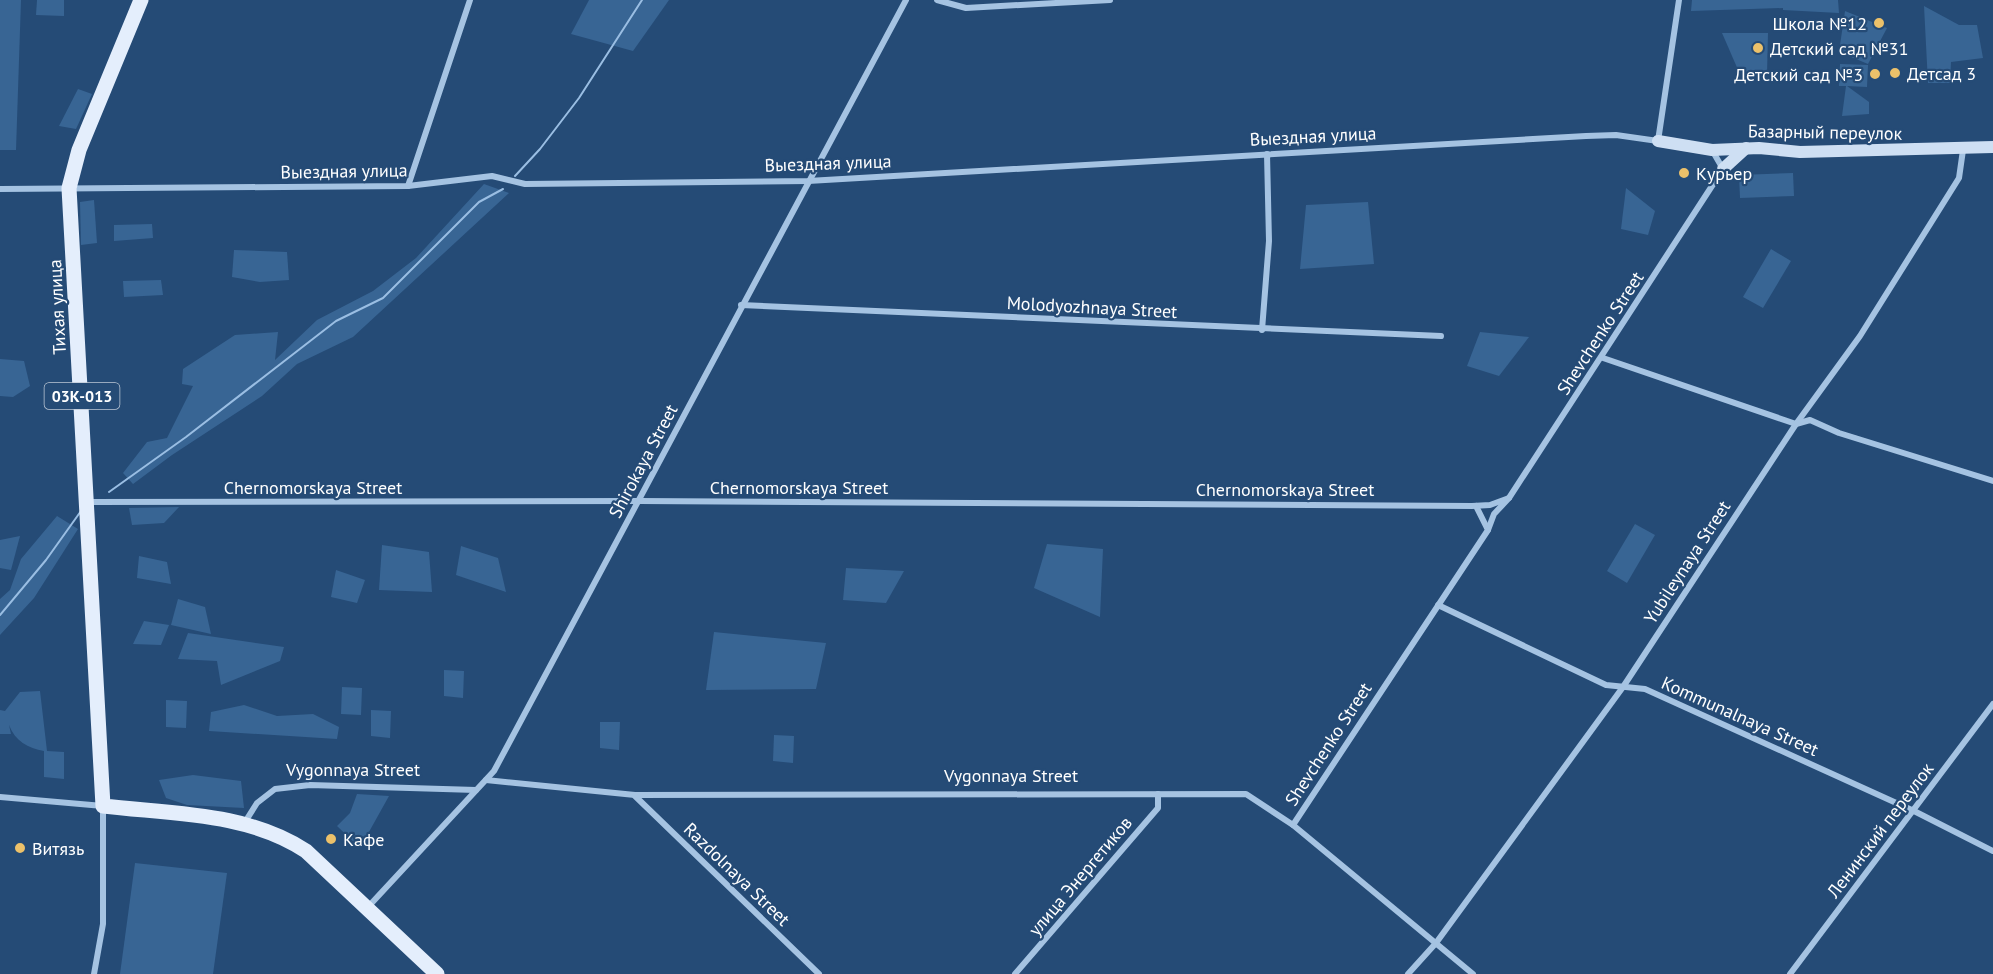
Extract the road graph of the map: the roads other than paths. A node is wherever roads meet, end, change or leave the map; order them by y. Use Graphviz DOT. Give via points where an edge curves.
graph roads {
  1 [pos="141,0"];
  2 [pos="470,0"];
  3 [pos="906,0"];
  4 [pos="937,0"];
  5 [pos="1110,0"];
  6 [pos="1679,0"];
  7 [pos="1658,141"];
  8 [pos="1993,147"];
  9 [pos="1746,148"];
  10 [pos="1712,150"];
  11 [pos="1963,150"];
  12 [pos="1267,154"];
  13 [pos="1723,169"];
  14 [pos="808,181"];
  15 [pos="408,186"];
  16 [pos="69,188"];
  17 [pos="0,189"];
  18 [pos="741,306"];
  19 [pos="1262,330"];
  20 [pos="1441,336"];
  21 [pos="1603,358"];
  22 [pos="1796,424"];
  23 [pos="1993,481"];
  24 [pos="1509,498"];
  25 [pos="639,501"];
  26 [pos="88,502"];
  27 [pos="1476,506"];
  28 [pos="1488,530"];
  29 [pos="1438,605"];
  30 [pos="1623,687"];
  31 [pos="1993,704"];
  32 [pos="486,780"];
  33 [pos="476,790"];
  34 [pos="1158,794"];
  35 [pos="635,795"];
  36 [pos="0,797"];
  37 [pos="103,806"];
  38 [pos="1914,811"];
  39 [pos="244,822"];
  40 [pos="1293,825"];
  41 [pos="1993,851"];
  42 [pos="368,907"];
  43 [pos="1436,943"];
  44 [pos="94,974"];
  45 [pos="437,974"];
  46 [pos="819,974"];
  47 [pos="1016,974"];
  48 [pos="1408,974"];
  49 [pos="1473,974"];
  50 [pos="1790,974"];
  1 -- 16 [label="main road, Тихая улица / 03К-013" via="79,150"];
  2 -- 15 [label="street"];
  3 -- 14 [label="street, Shirokaya Street"];
  4 -- 5 [label="street" via="966,8"];
  6 -- 7 [label="street"];
  7 -- 10 [label="street, Базарный переулок"];
  7 -- 12 [label="street, Выездная улица" via="1616,135"];
  8 -- 11 [label="street, Базарный переулок"];
  9 -- 10 [label="street, Базарный переулок"];
  9 -- 11 [label="street, Базарный переулок" via="1800,152"];
  9 -- 13 [label="street"];
  10 -- 13 [label="street"];
  11 -- 22 [label="street, Yubileynaya Street" via="1959,178 1860,336"];
  12 -- 14 [label="street, Выездная улица"];
  12 -- 19 [label="street" via="1269,241"];
  13 -- 21 [label="street, Shevchenko Street"];
  14 -- 15 [label="street, Выездная улица" via="525,184 492,176"];
  14 -- 18 [label="street, Shirokaya Street"];
  15 -- 16 [label="street, Выездная улица"];
  16 -- 17 [label="street, Выездная улица"];
  16 -- 26 [label="main road, Тихая улица / 03К-013"];
  18 -- 19 [label="street, Molodyozhnaya Street"];
  18 -- 25 [label="street, Shirokaya Street"];
  19 -- 20 [label="street, Molodyozhnaya Street"];
  21 -- 22 [label="street"];
  21 -- 24 [label="street, Shevchenko Street"];
  22 -- 23 [label="street" via="1810,420 1839,433"];
  22 -- 30 [label="street, Yubileynaya Street"];
  24 -- 27 [label="street, Chernomorskaya Street"];
  24 -- 28 [label="street, Shevchenko Street" via="1494,514"];
  25 -- 26 [label="street, Chernomorskaya Street"];
  25 -- 27 [label="street, Chernomorskaya Street"];
  25 -- 32 [label="street, Shirokaya Street"];
  26 -- 37 [label="main road, Тихая улица / 03К-013"];
  27 -- 28 [label="street"];
  28 -- 29 [label="street, Shevchenko Street"];
  29 -- 30 [label="street, Kommunalnaya Street" via="1606,685"];
  29 -- 40 [label="street, Shevchenko Street"];
  30 -- 38 [label="street, Kommunalnaya Street" via="1645,689"];
  30 -- 43 [label="street, Yubileynaya Street"];
  31 -- 38 [label="street, Ленинский переулок"];
  32 -- 33 [label="street, Shirokaya Street"];
  32 -- 35 [label="street, Vygonnaya Street"];
  33 -- 39 [label="street, Vygonnaya Street" via="310,785 275,789 257,803"];
  33 -- 42 [label="street, Shirokaya Street"];
  34 -- 35 [label="street, Vygonnaya Street"];
  34 -- 40 [label="street, Vygonnaya Street" via="1246,794"];
  34 -- 47 [label="street, улица Энергетиков" via="1158,808"];
  35 -- 46 [label="street, Razdolnaya Street"];
  36 -- 37 [label="street"];
  37 -- 39 [label="main road"];
  37 -- 44 [label="street" via="103,924"];
  38 -- 41 [label="street, Kommunalnaya Street"];
  38 -- 50 [label="street, Ленинский переулок"];
  39 -- 42 [label="main road" via="284,836 306,850"];
  40 -- 43 [label="street, Vygonnaya Street"];
  42 -- 45 [label="main road"];
  43 -- 48 [label="street, Yubileynaya Street"];
  43 -- 49 [label="street, Vygonnaya Street"];
}
